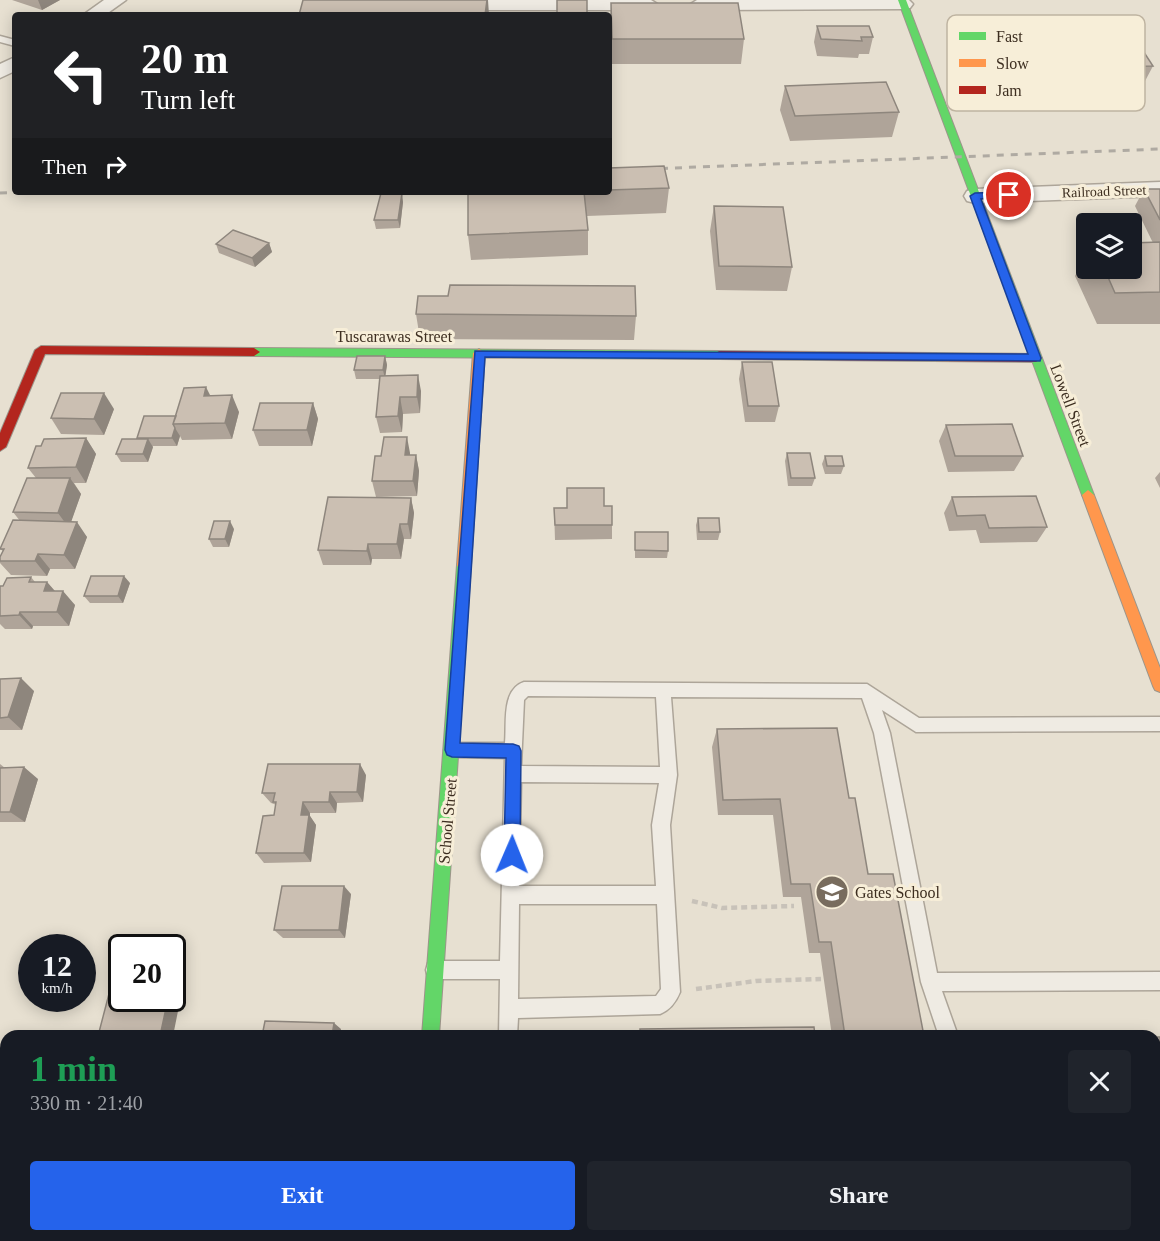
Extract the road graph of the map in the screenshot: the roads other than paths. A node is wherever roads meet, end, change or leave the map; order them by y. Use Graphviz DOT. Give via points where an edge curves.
graph roads {
  1 [pos="117,0"];
  2 [pos="903,2"];
  3 [pos="428,5"];
  4 [pos="97,12"];
  5 [pos="1160,189"];
  6 [pos="975,196"];
  7 [pos="479,353"];
  8 [pos="1036,358"];
  9 [pos="0,447"];
  10 [pos="1160,686"];
  11 [pos="663,690"];
  12 [pos="867,692"];
  13 [pos="1160,724"];
  14 [pos="452,750"];
  15 [pos="513,751"];
  16 [pos="513,774"];
  17 [pos="669,776"];
  18 [pos="512,895"];
  19 [pos="665,895"];
  20 [pos="434,970"];
  21 [pos="510,970"];
  22 [pos="1160,981"];
  23 [pos="930,982"];
  24 [pos="509,1009"];
  25 [pos="430,1030"];
  26 [pos="508,1030"];
  27 [pos="946,1030"];
  1 -- 4 [label="street"];
  2 -- 3 [label="street"];
  2 -- 6 [label="street, Lowell Street"];
  5 -- 6 [label="street, Railroad Street"];
  6 -- 8 [label="street, Lowell Street"];
  7 -- 8 [label="street, Tuscarawas Street"];
  7 -- 9 [label="street, Tuscarawas Street" via="41,350"];
  7 -- 14 [label="street, School Street"];
  8 -- 10 [label="street, Lowell Street"];
  11 -- 12 [label="lane"];
  11 -- 15 [label="lane" via="524,690 516,696"];
  11 -- 17 [label="lane"];
  12 -- 13 [label="lane" via="916,725"];
  12 -- 23 [label="lane" via="882,733"];
  14 -- 15 [label="lane"];
  14 -- 20 [label="street, School Street"];
  15 -- 16 [label="lane"];
  16 -- 17 [label="lane"];
  16 -- 18 [label="lane"];
  17 -- 19 [label="lane" via="661,825"];
  18 -- 19 [label="lane"];
  18 -- 21 [label="lane"];
  19 -- 24 [label="lane" via="671,992 660,1005"];
  20 -- 21 [label="lane"];
  20 -- 25 [label="street, School Street"];
  21 -- 24 [label="lane"];
  22 -- 23 [label="lane"];
  23 -- 27 [label="lane"];
  24 -- 26 [label="lane"];
}
